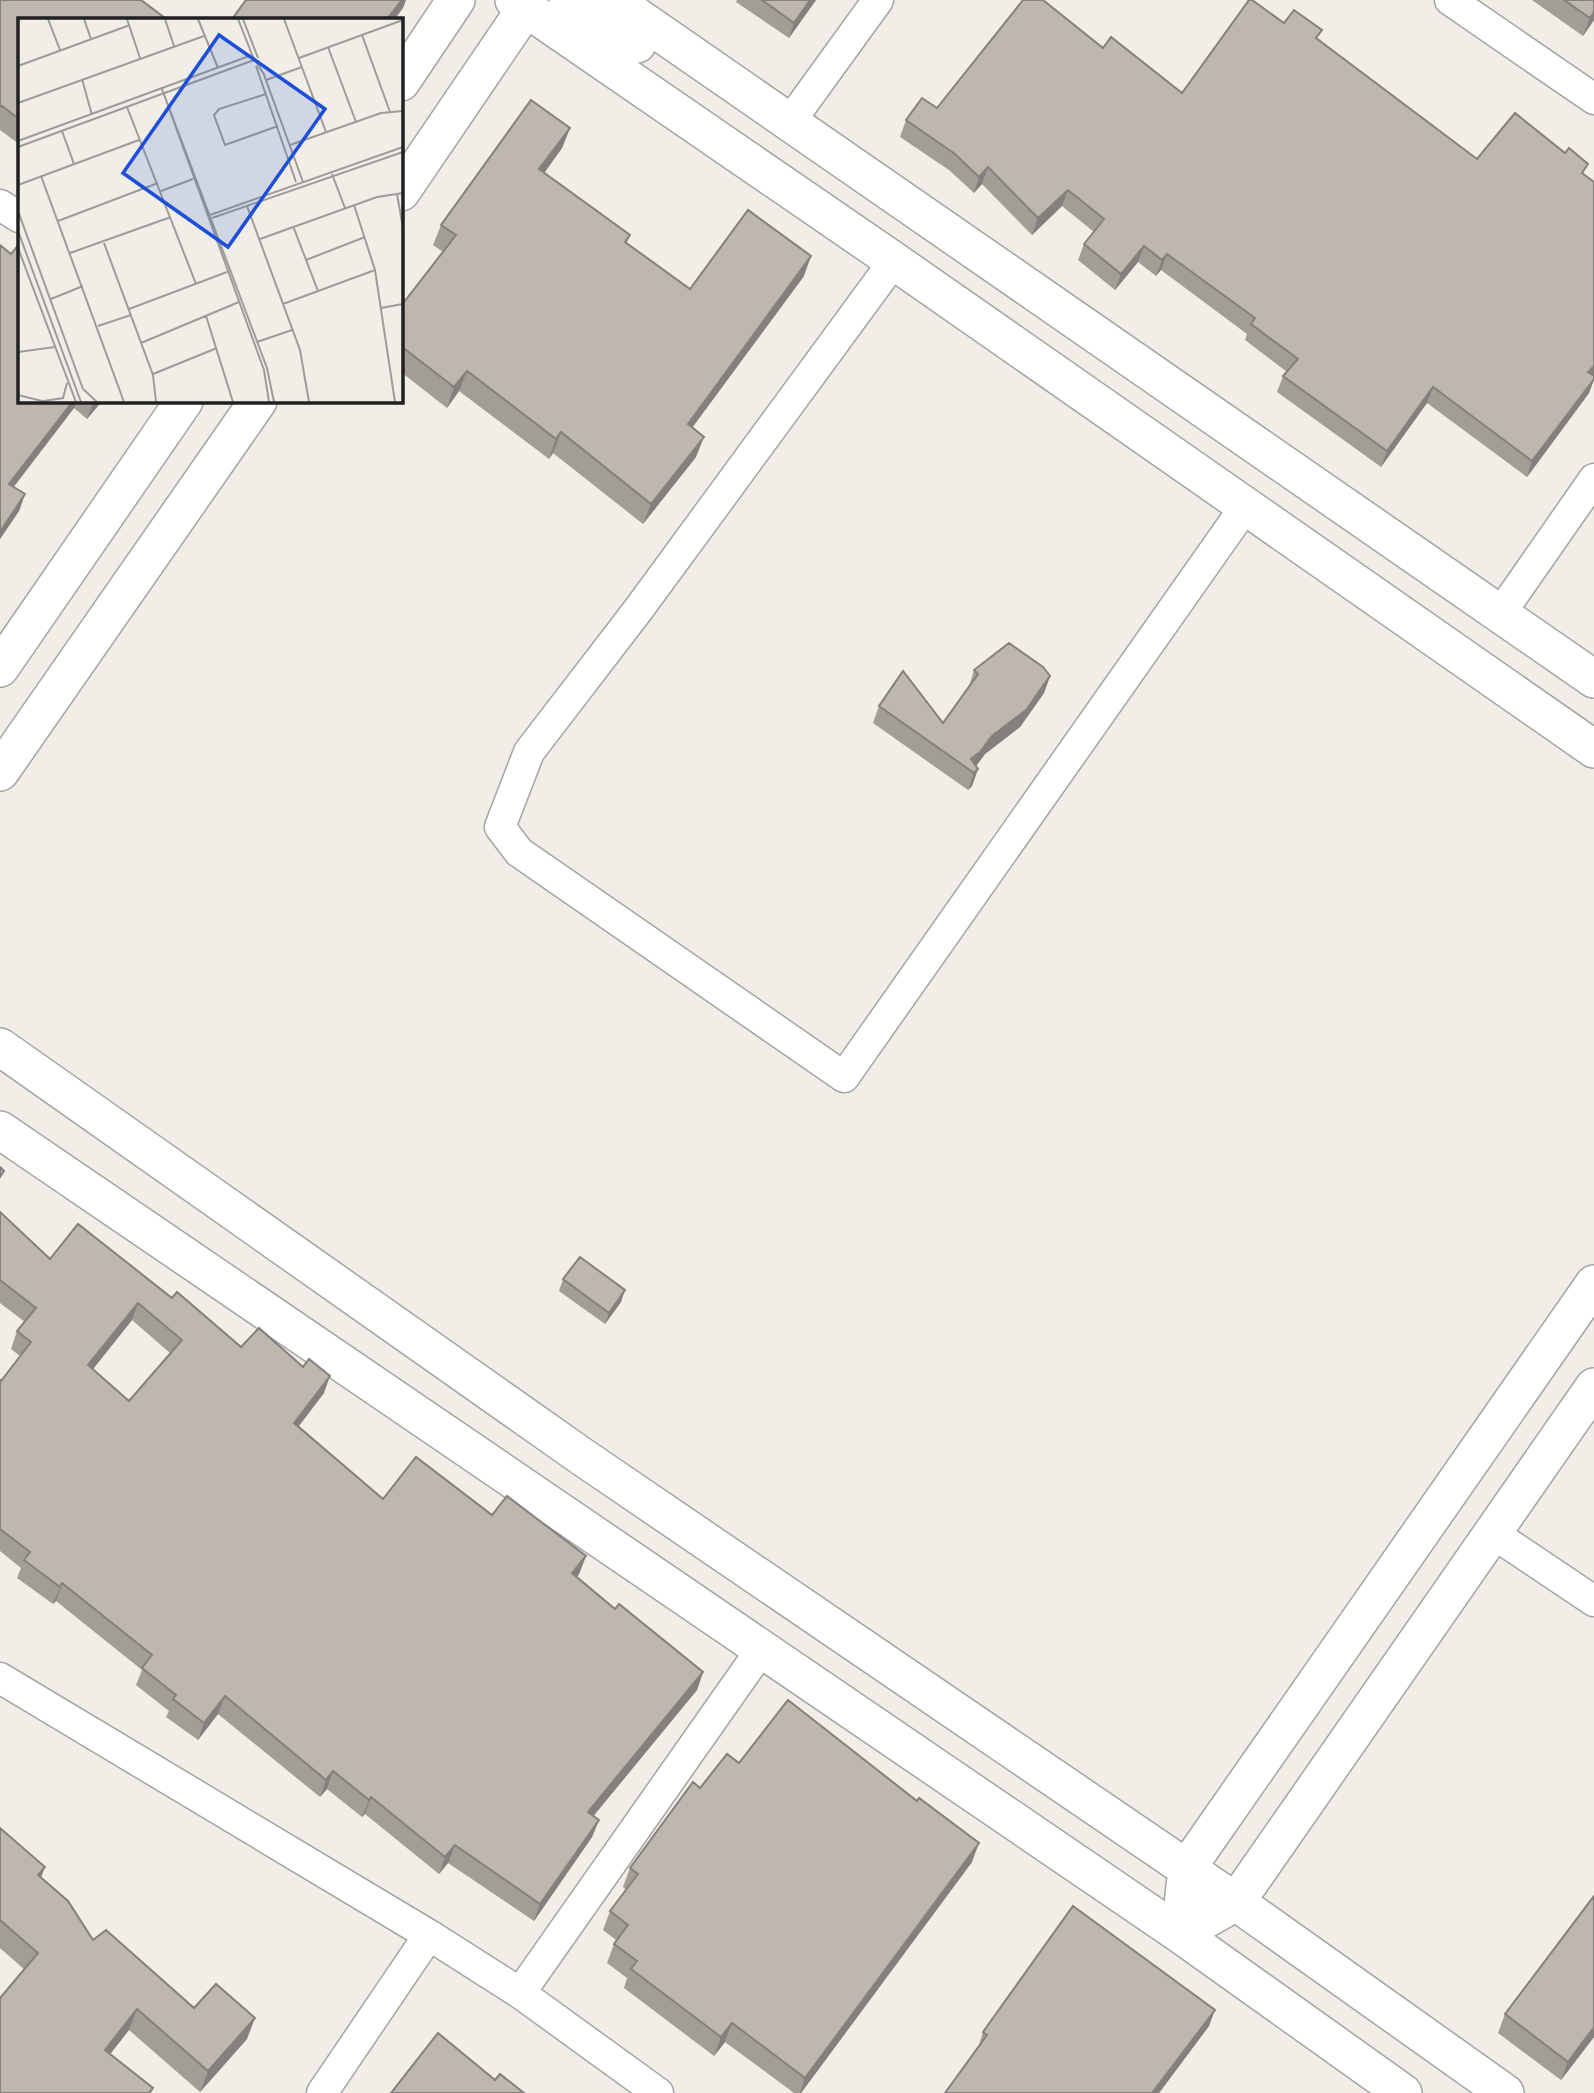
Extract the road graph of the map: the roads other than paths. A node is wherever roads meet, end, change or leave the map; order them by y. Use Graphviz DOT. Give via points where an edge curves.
graph roads {
  1 [pos="456,0"];
  2 [pos="568,0"];
  3 [pos="613,0"];
  4 [pos="878,0"];
  5 [pos="1450,0"];
  6 [pos="520,4"];
  7 [pos="717,72"];
  8 [pos="402,81"];
  9 [pos="1594,99"];
  10 [pos="789,123"];
  11 [pos="402,190"];
  12 [pos="0,205"];
  13 [pos="18,217"];
  14 [pos="894,261"];
  15 [pos="183,402"];
  16 [pos="257,402"];
  17 [pos="1594,479"];
  18 [pos="1245,507"];
  19 [pos="1500,614"];
  20 [pos="0,668"];
  21 [pos="1594,679"];
  22 [pos="1594,749"];
  23 [pos="0,772"];
  24 [pos="0,1047"];
  25 [pos="0,1130"];
  26 [pos="1594,1284"];
  27 [pos="1594,1387"];
  28 [pos="1494,1534"];
  29 [pos="1594,1601"];
  30 [pos="761,1650"];
  31 [pos="0,1678"];
  32 [pos="1187,1868"];
  33 [pos="1236,1902"];
  34 [pos="1180,1934"];
  35 [pos="429,1935"];
  36 [pos="520,1993"];
  37 [pos="321,2093"];
  38 [pos="658,2093"];
  39 [pos="1403,2093"];
  40 [pos="1505,2093"];
  1 -- 8 [label="street"];
  2 -- 7 [label="street" via="628,41"];
  3 -- 7 [label="street"];
  4 -- 10 [label="street"];
  5 -- 9 [label="street"];
  6 -- 11 [label="street"];
  6 -- 14 [label="street"];
  7 -- 10 [label="street"];
  10 -- 19 [label="street"];
  12 -- 13 [label="street"];
  14 -- 18 [label="street"];
  14 -- 18 [label="street" via="528,752 500,827 519,852 844,1077"];
  15 -- 20 [label="street"];
  16 -- 23 [label="street"];
  17 -- 19 [label="street"];
  18 -- 22 [label="street"];
  19 -- 21 [label="street"];
  24 -- 32 [label="street" via="596,1466"];
  25 -- 30 [label="street"];
  26 -- 32 [label="street"];
  27 -- 28 [label="street"];
  28 -- 29 [label="street"];
  28 -- 33 [label="street"];
  30 -- 34 [label="street"];
  30 -- 36 [label="street"];
  31 -- 35 [label="street"];
  32 -- 33 [label="street"];
  32 -- 34 [label="street"];
  33 -- 34 [label="street"];
  33 -- 40 [label="street"];
  34 -- 39 [label="street"];
  35 -- 36 [label="street"];
  35 -- 37 [label="street"];
  36 -- 38 [label="street"];
}
